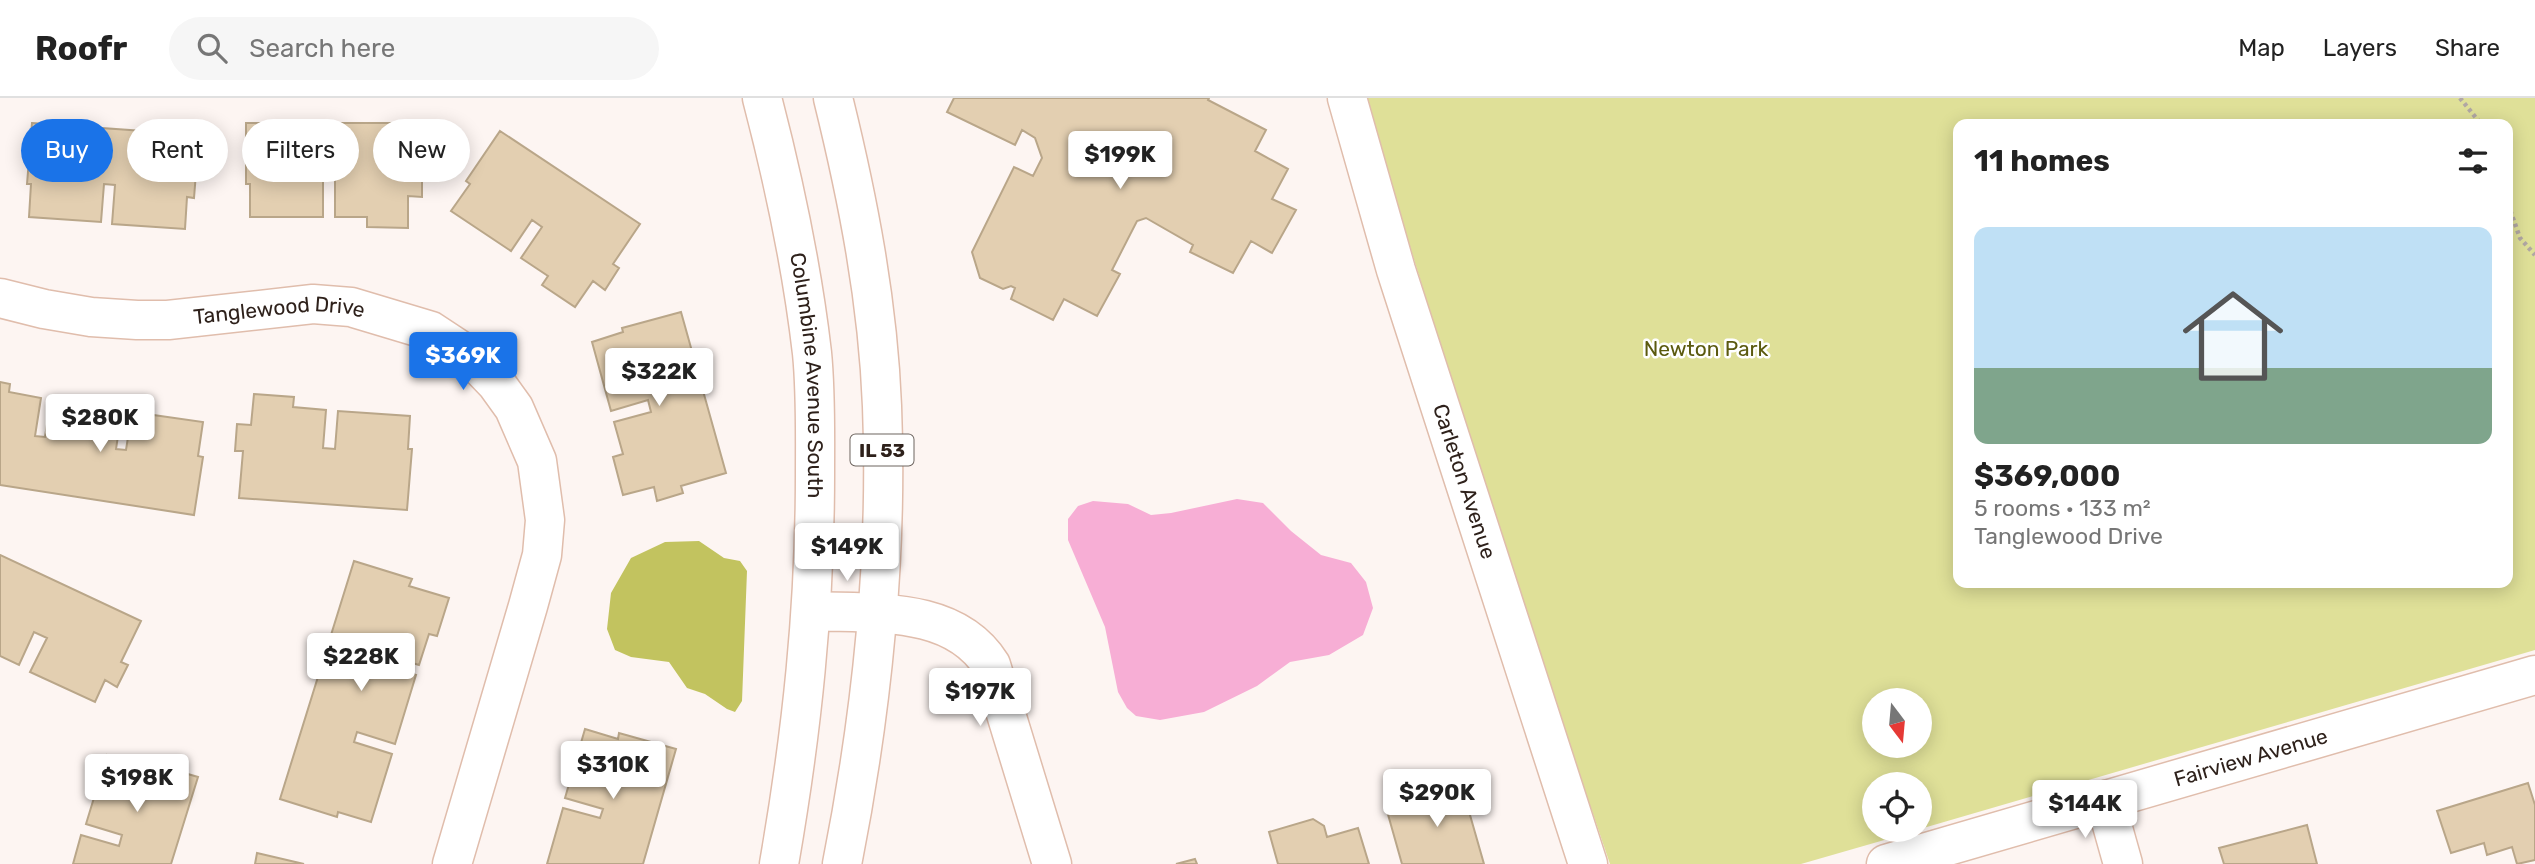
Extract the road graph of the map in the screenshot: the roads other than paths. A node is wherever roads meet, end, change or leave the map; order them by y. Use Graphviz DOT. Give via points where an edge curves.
graph roads {
  1 [pos="762,98"];
  2 [pos="834,98"];
  3 [pos="1347,98"];
  4 [pos="0,298"];
  5 [pos="813,611"];
  6 [pos="879,614"];
  7 [pos="2535,675"];
  8 [pos="2105,800"];
  9 [pos="452,864"];
  10 [pos="779,864"];
  11 [pos="842,864"];
  12 [pos="1052,864"];
  13 [pos="1588,864"];
  14 [pos="1885,864"];
  15 [pos="2123,864"];
  1 -- 5 [label="street, Columbine Avenue South" via="792,224 812,355"];
  2 -- 6 [label="street, IL 53" via="860,223 877,345 882,406"];
  3 -- 13 [label="street, Carleton Avenue" via="1396,270"];
  4 -- 9 [label="street, Tanglewood Drive" via="91,317 137,320 313,304 351,307 431,331 472,358 496,383 514,408 537,461 545,520 528,606"];
  5 -- 6 [label="street"];
  5 -- 10 [label="street, Columbine Avenue South"];
  6 -- 11 [label="street, IL 53" via="864,748"];
  6 -- 12 [label="street" via="923,619 957,631 981,648 991,665"];
  7 -- 8 [label="street, Fairview Avenue"];
  8 -- 14 [label="street, Fairview Avenue"];
  8 -- 15 [label="street"];
}
